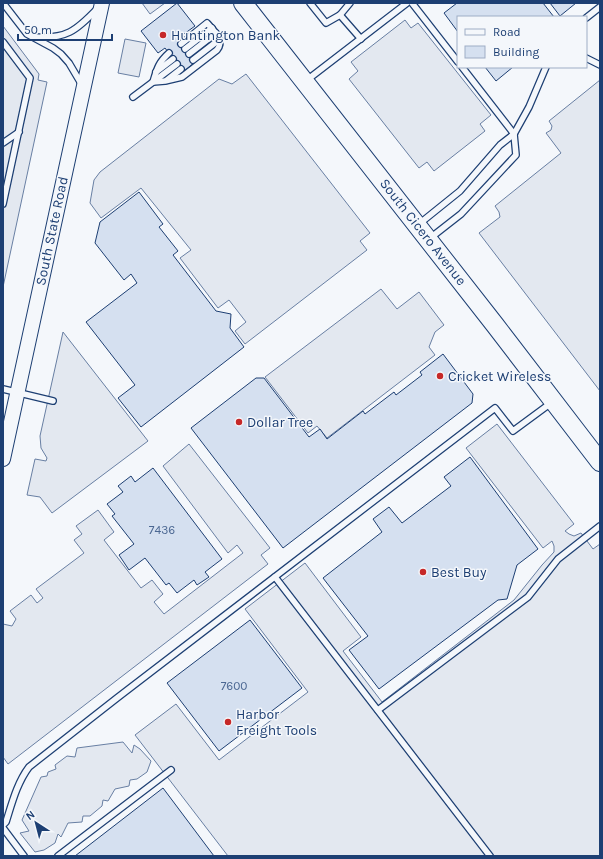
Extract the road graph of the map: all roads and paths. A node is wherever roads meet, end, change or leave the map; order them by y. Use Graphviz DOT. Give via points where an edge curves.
graph roads {
  1 [pos="244,3"];
  2 [pos="310,3"];
  3 [pos="350,3"];
  4 [pos="407,3"];
  5 [pos="412,3"];
  6 [pos="5,4"];
  7 [pos="101,4"];
  8 [pos="600,7"];
  9 [pos="340,15"];
  10 [pos="587,17"];
  11 [pos="212,28"];
  12 [pos="216,34"];
  13 [pos="33,37"];
  14 [pos="220,39"];
  15 [pos="361,39"];
  16 [pos="3,42"];
  17 [pos="181,44"];
  18 [pos="169,54"];
  19 [pos="587,58"];
  20 [pos="193,60"];
  21 [pos="457,61"];
  22 [pos="600,65"];
  23 [pos="463,68"];
  24 [pos="546,68"];
  25 [pos="181,69"];
  26 [pos="156,72"];
  27 [pos="165,81"];
  28 [pos="153,82"];
  29 [pos="305,82"];
  30 [pos="83,87"];
  31 [pos="133,97"];
  32 [pos="19,132"];
  33 [pos="514,134"];
  34 [pos="3,143"];
  35 [pos="3,204"];
  36 [pos="417,225"];
  37 [pos="428,240"];
  38 [pos="3,389"];
  39 [pos="17,393"];
  40 [pos="53,401"];
  41 [pos="553,401"];
  42 [pos="3,459"];
  43 [pos="600,462"];
  44 [pos="600,526"];
  45 [pos="275,577"];
  46 [pos="378,710"];
  47 [pos="171,770"];
  48 [pos="3,827"];
  49 [pos="24,856"];
  50 [pos="58,856"];
  51 [pos="490,856"];
  1 -- 29 [label="main road, South Cicero Avenue"];
  2 -- 9 [label="lane" via="326,23"];
  3 -- 9 [label="lane"];
  4 -- 15 [label="lane"];
  5 -- 21 [label="lane"];
  6 -- 13 [label="lane" via="23,29"];
  7 -- 13 [label="lane" via="77,29 52,38"];
  7 -- 30 [label="street, South State Road"];
  8 -- 10 [label="lane"];
  9 -- 15 [label="lane"];
  11 -- 12 [label="lane"];
  11 -- 12 [label="lane" via="187,52"];
  11 -- 17 [label="lane" via="207,23"];
  12 -- 14 [label="lane"];
  13 -- 30 [label="lane" via="61,54"];
  14 -- 20 [label="lane"];
  14 -- 27 [label="lane" via="217,50 182,77"];
  15 -- 29 [label="lane"];
  16 -- 32 [label="lane" via="30,78"];
  18 -- 26 [label="lane" via="161,60"];
  19 -- 22 [label="lane"];
  23 -- 33 [label="lane"];
  24 -- 33 [label="lane"];
  25 -- 27 [label="lane"];
  26 -- 28 [label="lane"];
  26 -- 28 [label="lane" via="175,61"];
  27 -- 28 [label="lane"];
  28 -- 31 [label="lane"];
  29 -- 36 [label="main road, South Cicero Avenue"];
  30 -- 39 [label="street, South State Road"];
  32 -- 34 [label="lane"];
  32 -- 35 [label="lane"];
  33 -- 36 [label="lane" via="500,145 460,191"];
  33 -- 37 [label="lane" via="516,155 461,214"];
  36 -- 37 [label="main road, South Cicero Avenue"];
  37 -- 41 [label="main road, South Cicero Avenue"];
  38 -- 39 [label="lane"];
  39 -- 40 [label="lane"];
  39 -- 42 [label="street, South State Road"];
  41 -- 43 [label="main road, South Cicero Avenue"];
  41 -- 45 [label="lane" via="513,432 495,408"];
  44 -- 46 [label="lane" via="558,558 528,597"];
  45 -- 46 [label="lane"];
  45 -- 48 [label="lane" via="29,768 17,787"];
  46 -- 51 [label="lane"];
  47 -- 50 [label="lane"];
  48 -- 49 [label="lane"];
}
